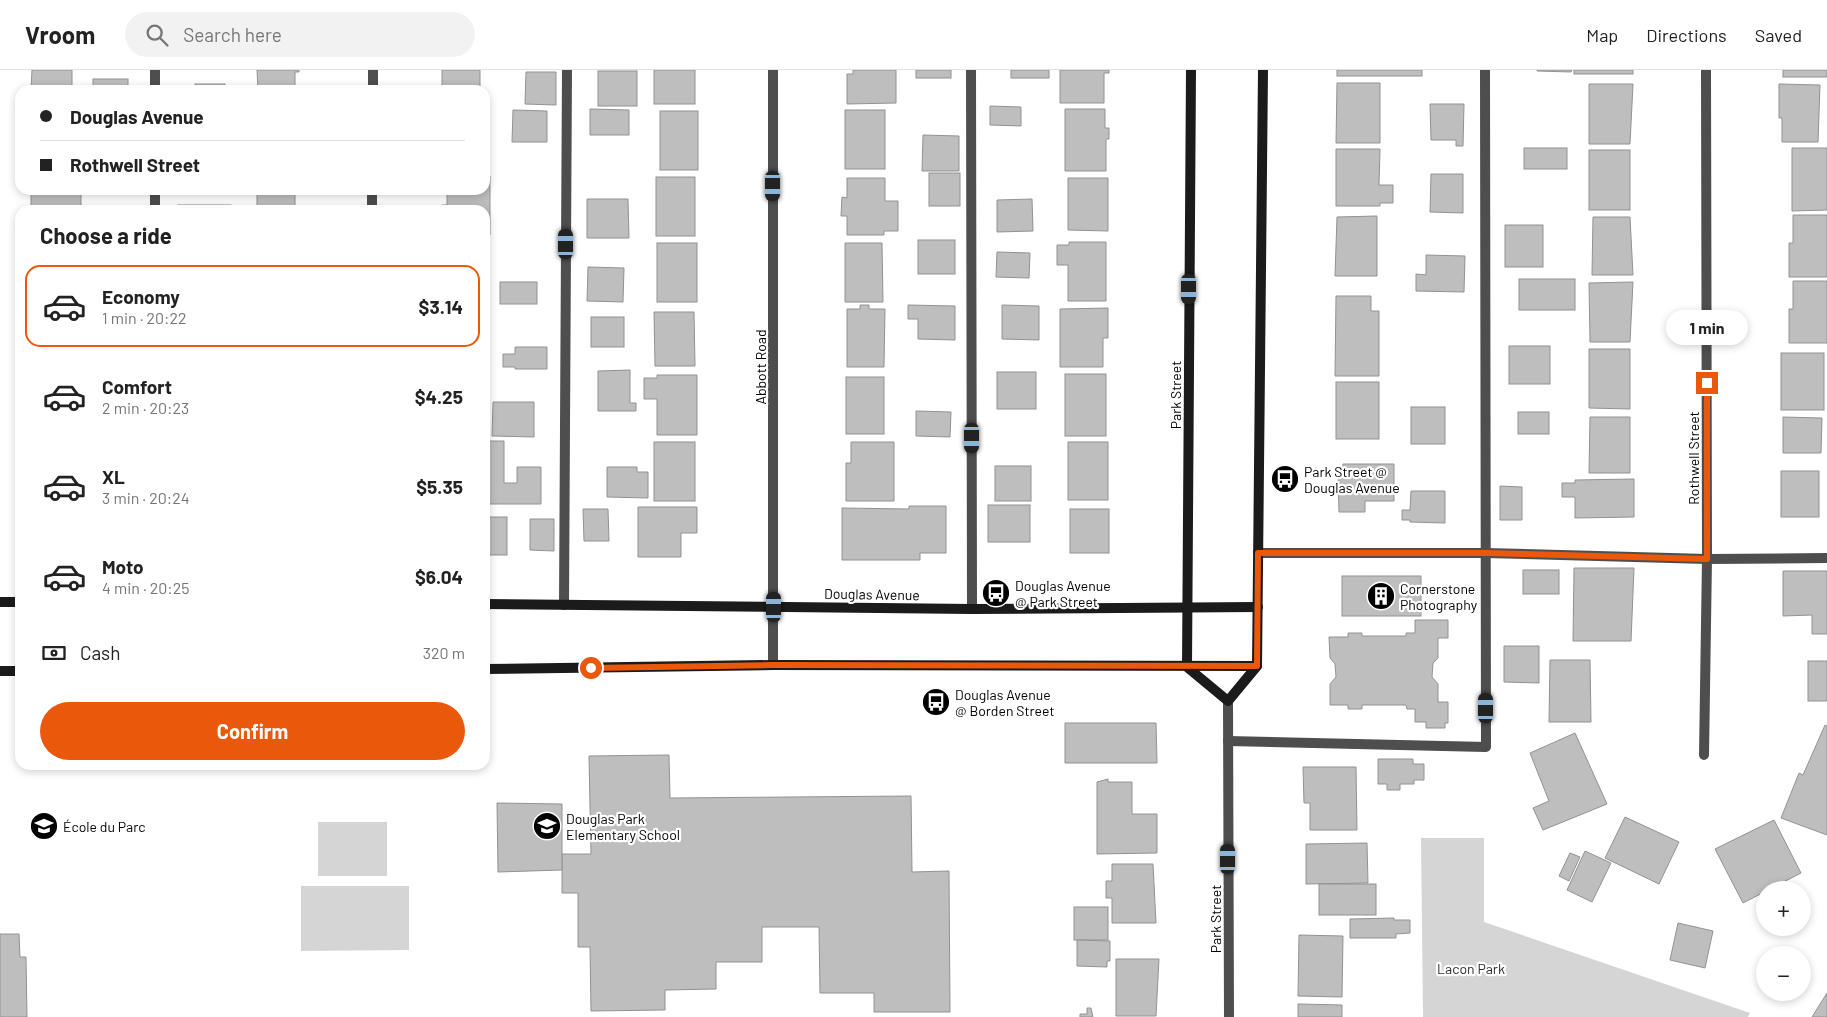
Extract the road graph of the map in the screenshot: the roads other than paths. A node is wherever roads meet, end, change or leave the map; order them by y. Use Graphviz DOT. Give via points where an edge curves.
graph roads {
  1 [pos="156,70"];
  2 [pos="373,70"];
  3 [pos="567,70"];
  4 [pos="773,70"];
  5 [pos="970,70"];
  6 [pos="1191,70"];
  7 [pos="1263,70"];
  8 [pos="1485,70"];
  9 [pos="1706,70"];
  10 [pos="155,85"];
  11 [pos="373,85"];
  12 [pos="1258,553"];
  13 [pos="1485,553"];
  14 [pos="1827,558"];
  15 [pos="1707,559"];
  16 [pos="0,602"];
  17 [pos="15,602"];
  18 [pos="490,604"];
  19 [pos="564,605"];
  20 [pos="774,607"];
  21 [pos="1187,607"];
  22 [pos="1258,607"];
  23 [pos="972,609"];
  24 [pos="773,665"];
  25 [pos="1257,666"];
  26 [pos="1187,667"];
  27 [pos="490,669"];
  28 [pos="0,671"];
  29 [pos="15,671"];
  30 [pos="1228,700"];
  31 [pos="1228,741"];
  32 [pos="1704,755"];
  33 [pos="1229,1017"];
  1 -- 10 [label="street"];
  2 -- 11 [label="street"];
  3 -- 19 [label="street"];
  4 -- 20 [label="street, Abbott Road"];
  5 -- 23 [label="street"];
  6 -- 21 [label="street, Park Street"];
  7 -- 12 [label="street"];
  8 -- 13 [label="street"];
  9 -- 15 [label="street, Rothwell Street"];
  12 -- 13 [label="street"];
  12 -- 22 [label="street"];
  13 -- 15 [label="street"];
  13 -- 31 [label="street" via="1486,747"];
  14 -- 15 [label="street"];
  15 -- 32 [label="street, Rothwell Street"];
  16 -- 17 [label="street"];
  18 -- 19 [label="street, Douglas Avenue"];
  19 -- 20 [label="street, Douglas Avenue"];
  20 -- 23 [label="street, Douglas Avenue"];
  20 -- 24 [label="street, Abbott Road"];
  21 -- 22 [label="street, Douglas Avenue"];
  21 -- 23 [label="street, Douglas Avenue"];
  21 -- 26 [label="street, Park Street"];
  22 -- 25 [label="street"];
  24 -- 26 [label="street"];
  24 -- 27 [label="street"];
  25 -- 26 [label="street"];
  25 -- 30 [label="street"];
  26 -- 30 [label="street"];
  28 -- 29 [label="street"];
  30 -- 31 [label="street, Park Street"];
  31 -- 33 [label="street, Park Street"];
}
